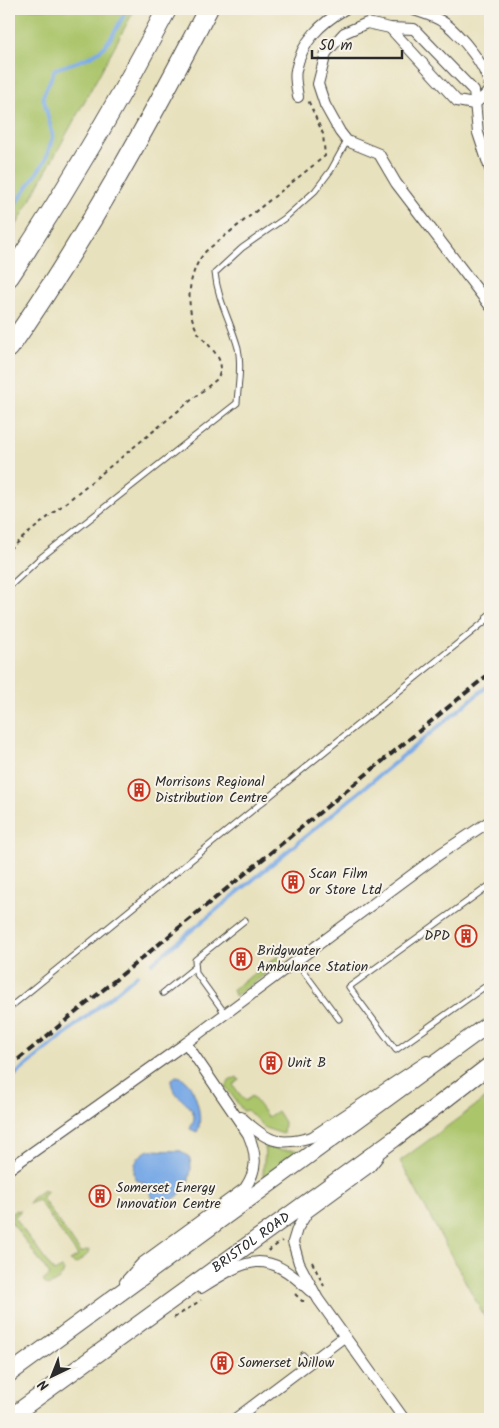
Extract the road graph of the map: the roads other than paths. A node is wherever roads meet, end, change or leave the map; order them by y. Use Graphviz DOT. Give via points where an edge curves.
graph roads {
  1 [pos="166,9"];
  2 [pos="208,9"];
  3 [pos="345,9"];
  4 [pos="408,11"];
  5 [pos="390,28"];
  6 [pos="298,97"];
  7 [pos="474,104"];
  8 [pos="348,141"];
  9 [pos="490,169"];
  10 [pos="9,277"];
  11 [pos="490,306"];
  12 [pos="9,348"];
  13 [pos="9,587"];
  14 [pos="490,617"];
  15 [pos="490,821"];
  16 [pos="490,884"];
  17 [pos="245,920"];
  18 [pos="295,960"];
  19 [pos="194,968"];
  20 [pos="490,982"];
  21 [pos="163,993"];
  22 [pos="9,1008"];
  23 [pos="224,1012"];
  24 [pos="339,1019"];
  25 [pos="490,1023"];
  26 [pos="186,1043"];
  27 [pos="490,1065"];
  28 [pos="232,1107"];
  29 [pos="394,1138"];
  30 [pos="9,1169"];
  31 [pos="318,1298"];
  32 [pos="101,1309"];
  33 [pos="151,1314"];
  34 [pos="344,1337"];
  35 [pos="9,1374"];
  36 [pos="9,1418"];
  37 [pos="235,1419"];
  38 [pos="404,1419"];
  1 -- 10 [label="highway" via="133,74 60,200"];
  2 -- 12 [label="highway" via="160,103 44,298"];
  3 -- 6 [label="street" via="325,20 303,49 295,72"];
  4 -- 7 [label="street" via="443,22 460,34 488,78 489,90"];
  5 -- 7 [label="street" via="457,101"];
  5 -- 7 [label="street" via="414,29 474,91"];
  5 -- 8 [label="street" via="368,23 344,33 326,53 318,84 325,105"];
  7 -- 9 [label="street" via="478,133"];
  8 -- 11 [label="street" via="379,154 396,183"];
  8 -- 13 [label="lane" via="315,191 215,273 217,292 238,348 240,368 236,403 38,559"];
  14 -- 22 [label="lane"];
  15 -- 18 [label="street"];
  16 -- 20 [label="lane" via="349,987 396,1050"];
  17 -- 19 [label="lane" via="198,957"];
  18 -- 23 [label="street"];
  18 -- 24 [label="lane"];
  19 -- 21 [label="lane"];
  19 -- 23 [label="lane"];
  23 -- 26 [label="street"];
  25 -- 28 [label="street" via="397,1078 354,1111 312,1137 294,1142 274,1141 259,1133"];
  25 -- 32 [label="main road"];
  26 -- 28 [label="street"];
  26 -- 30 [label="street"];
  27 -- 29 [label="main road, BRISTOL ROAD"];
  28 -- 32 [label="street" via="254,1147 256,1165 253,1177 245,1188 142,1264"];
  29 -- 31 [label="street" via="370,1167 308,1213 297,1229 293,1242 299,1263"];
  29 -- 33 [label="main road, BRISTOL ROAD"];
  31 -- 33 [label="street" via="281,1267 251,1262 236,1266 182,1300"];
  31 -- 34 [label="street"];
  32 -- 35 [label="main road"];
  33 -- 36 [label="main road, BRISTOL ROAD"];
  34 -- 37 [label="street" via="306,1359"];
  34 -- 38 [label="street"];
}
